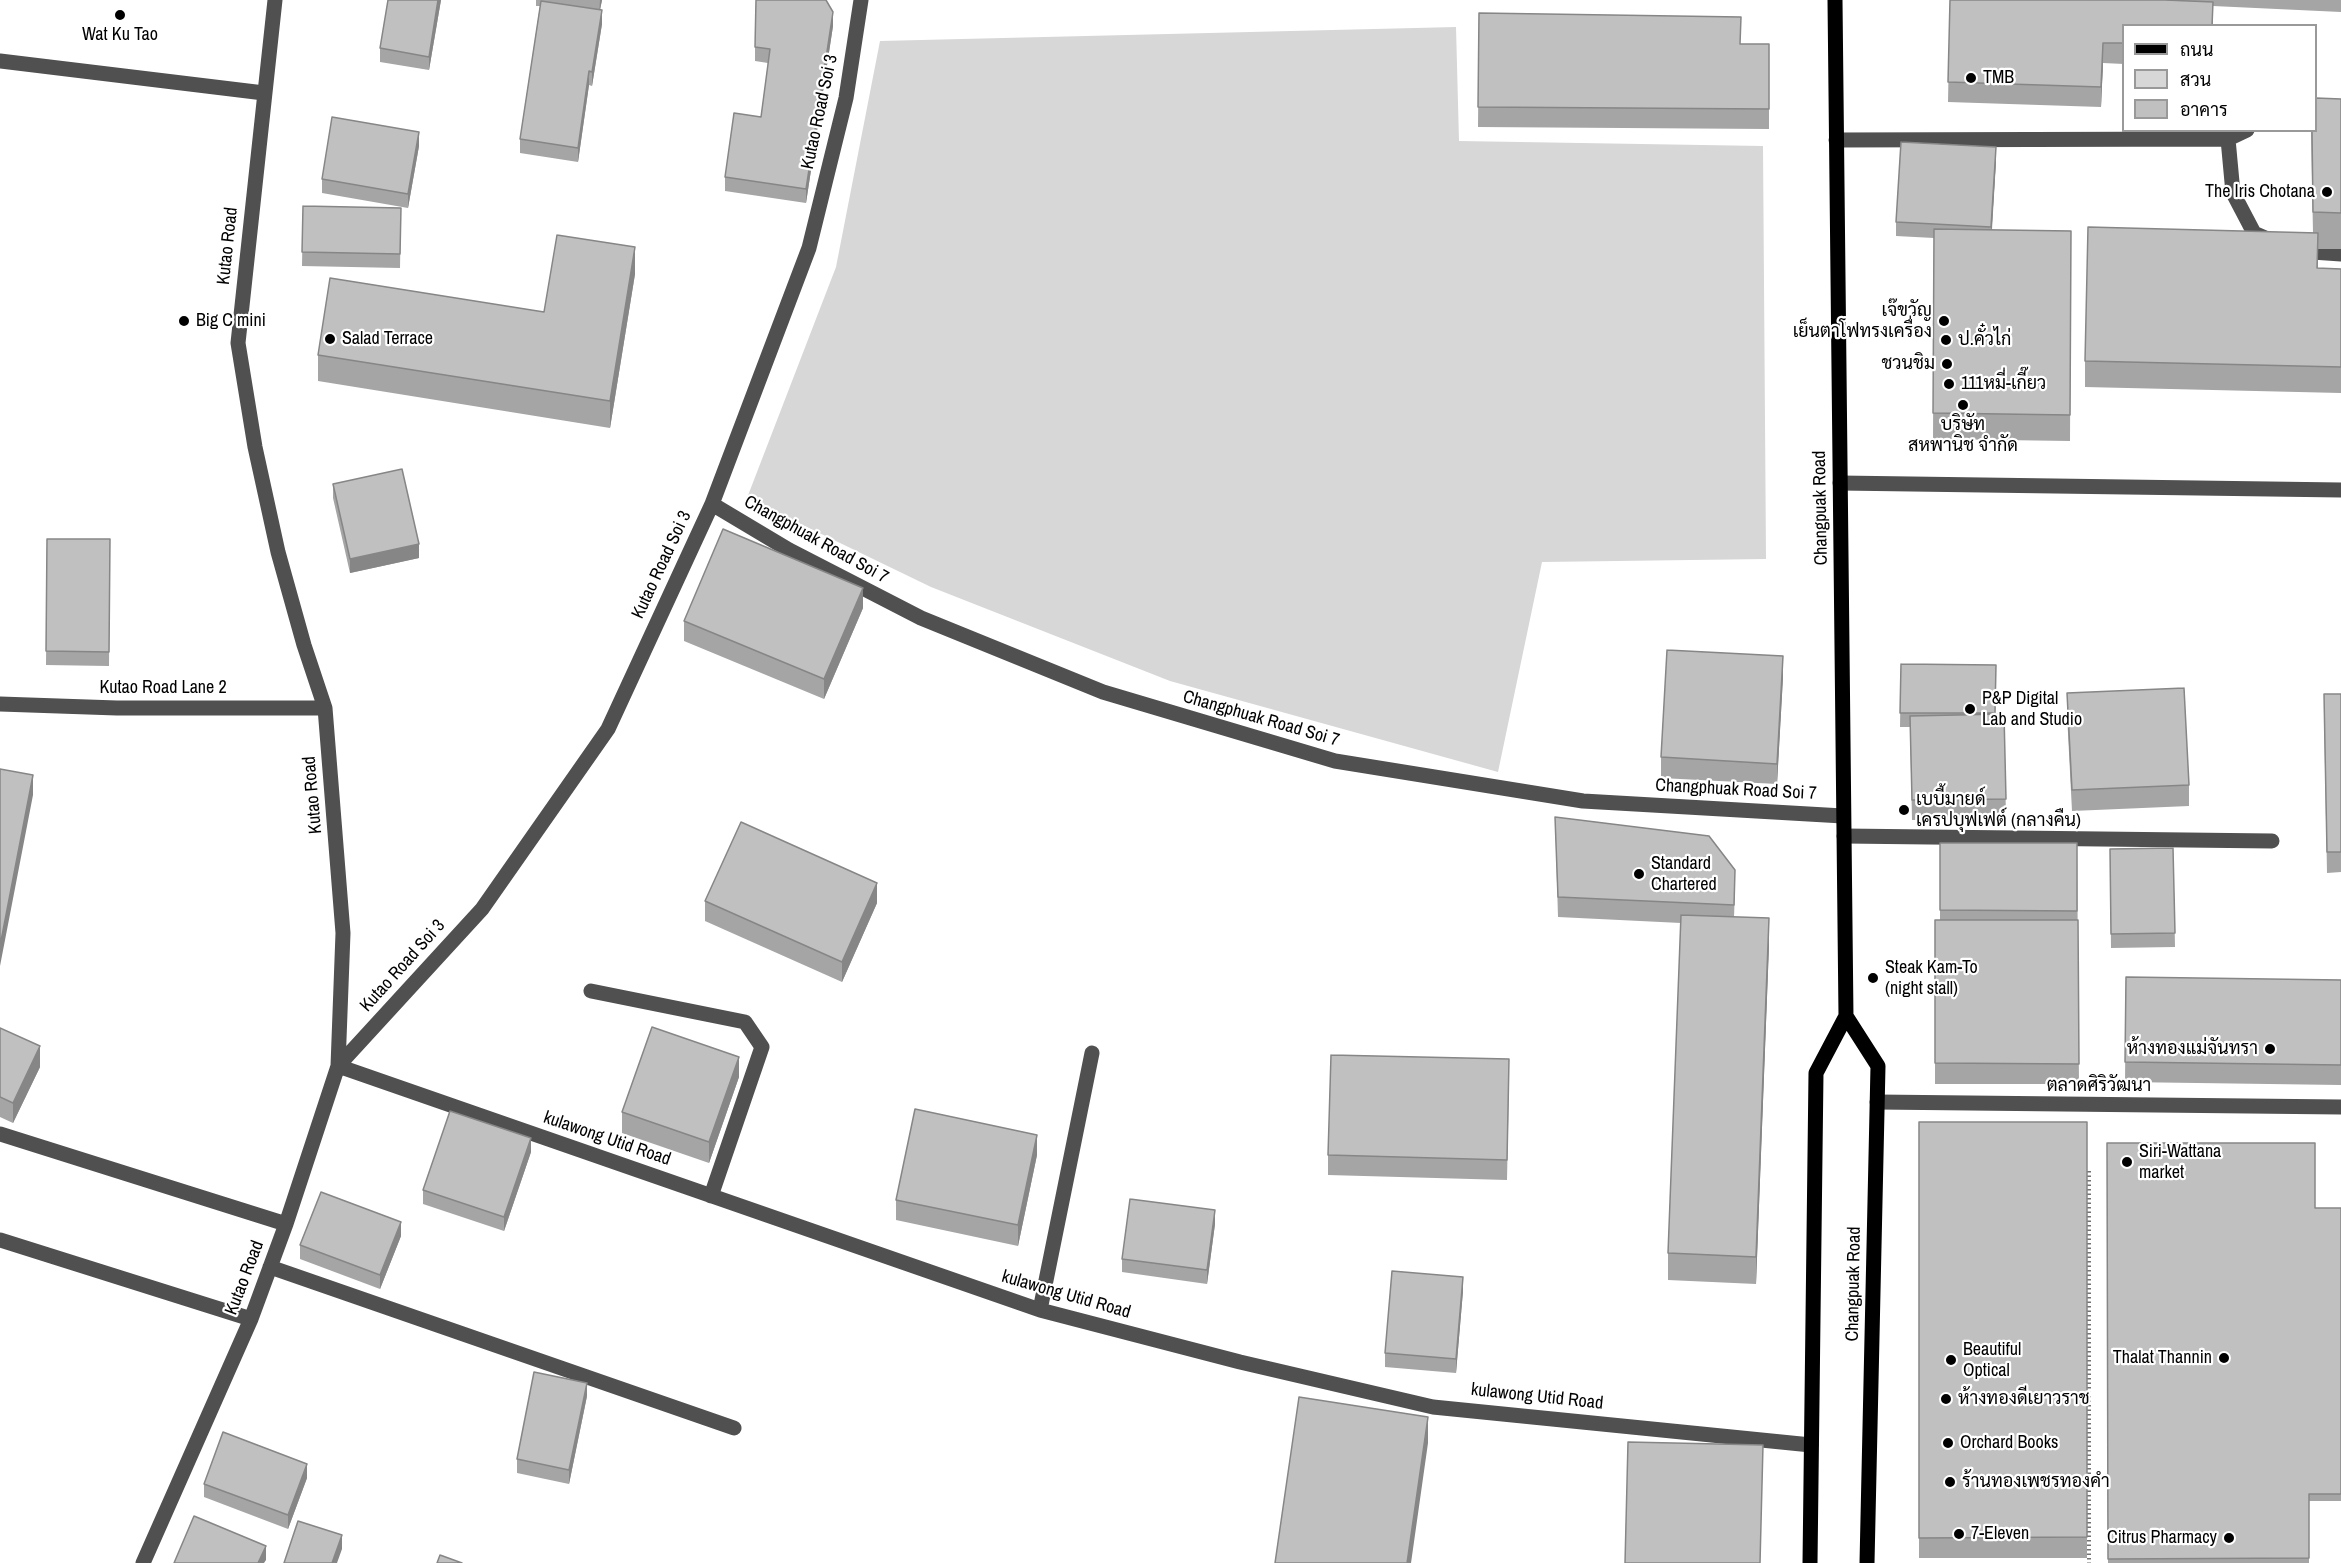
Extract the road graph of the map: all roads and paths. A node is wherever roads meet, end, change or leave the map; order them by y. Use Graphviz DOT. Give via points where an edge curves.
graph roads {
  1 [pos="275,0"];
  2 [pos="861,0"];
  3 [pos="1835,0"];
  4 [pos="0,61"];
  5 [pos="264,93"];
  6 [pos="2243,132"];
  7 [pos="2228,139"];
  8 [pos="1836,140"];
  9 [pos="2341,254"];
  10 [pos="1840,483"];
  11 [pos="2341,490"];
  12 [pos="711,504"];
  13 [pos="0,704"];
  14 [pos="325,708"];
  15 [pos="1843,816"];
  16 [pos="1844,836"];
  17 [pos="2272,841"];
  18 [pos="591,991"];
  19 [pos="1846,1016"];
  20 [pos="1092,1053"];
  21 [pos="338,1066"];
  22 [pos="1877,1102"];
  23 [pos="2341,1107"];
  24 [pos="0,1134"];
  25 [pos="2089,1171"];
  26 [pos="711,1196"];
  27 [pos="286,1224"];
  28 [pos="0,1240"];
  29 [pos="270,1267"];
  30 [pos="1040,1310"];
  31 [pos="251,1319"];
  32 [pos="734,1428"];
  33 [pos="1811,1445"];
  34 [pos="143,1563"];
  35 [pos="1810,1563"];
  36 [pos="1867,1563"];
  37 [pos="2089,1563"];
  1 -- 5 [label="street, Kutao Road"];
  2 -- 12 [label="street, Kutao Road Soi 3" via="846,98 809,248"];
  3 -- 8 [label="main road, Changpuak Road"];
  4 -- 5 [label="street"];
  5 -- 14 [label="street, Kutao Road" via="238,343 278,552"];
  6 -- 7 [label="street"];
  7 -- 8 [label="street"];
  7 -- 9 [label="street" via="2233,193 2254,234 2297,250"];
  8 -- 10 [label="main road, Changpuak Road"];
  10 -- 11 [label="street"];
  10 -- 15 [label="main road, Changpuak Road"];
  12 -- 15 [label="street, Changphuak Road Soi 7" via="789,550 921,618 1103,692 1335,761 1583,801"];
  12 -- 21 [label="street, Kutao Road Soi 3" via="608,729 482,909"];
  13 -- 14 [label="street, Kutao Road Lane 2"];
  14 -- 21 [label="street, Kutao Road" via="343,933"];
  15 -- 16 [label="main road, Changpuak Road"];
  16 -- 17 [label="street"];
  16 -- 19 [label="main road, Changpuak Road"];
  18 -- 26 [label="street" via="745,1022 762,1047"];
  19 -- 22 [label="main road, Changpuak Road" via="1878,1066"];
  19 -- 33 [label="main road, Changpuak Road" via="1816,1073"];
  20 -- 30 [label="street"];
  21 -- 26 [label="street, kulawong Utid Road"];
  21 -- 27 [label="street, Kutao Road"];
  22 -- 23 [label="street, ตลาดศิริวัฒนา"];
  22 -- 36 [label="main road, Changpuak Road"];
  24 -- 27 [label="street"];
  25 -- 37 [label="path"];
  26 -- 30 [label="street, kulawong Utid Road"];
  27 -- 29 [label="street, Kutao Road"];
  28 -- 31 [label="street"];
  29 -- 31 [label="street, Kutao Road"];
  29 -- 32 [label="street"];
  30 -- 33 [label="street, kulawong Utid Road" via="1433,1407"];
  31 -- 34 [label="street, Kutao Road"];
  33 -- 35 [label="main road, Changpuak Road"];
}
